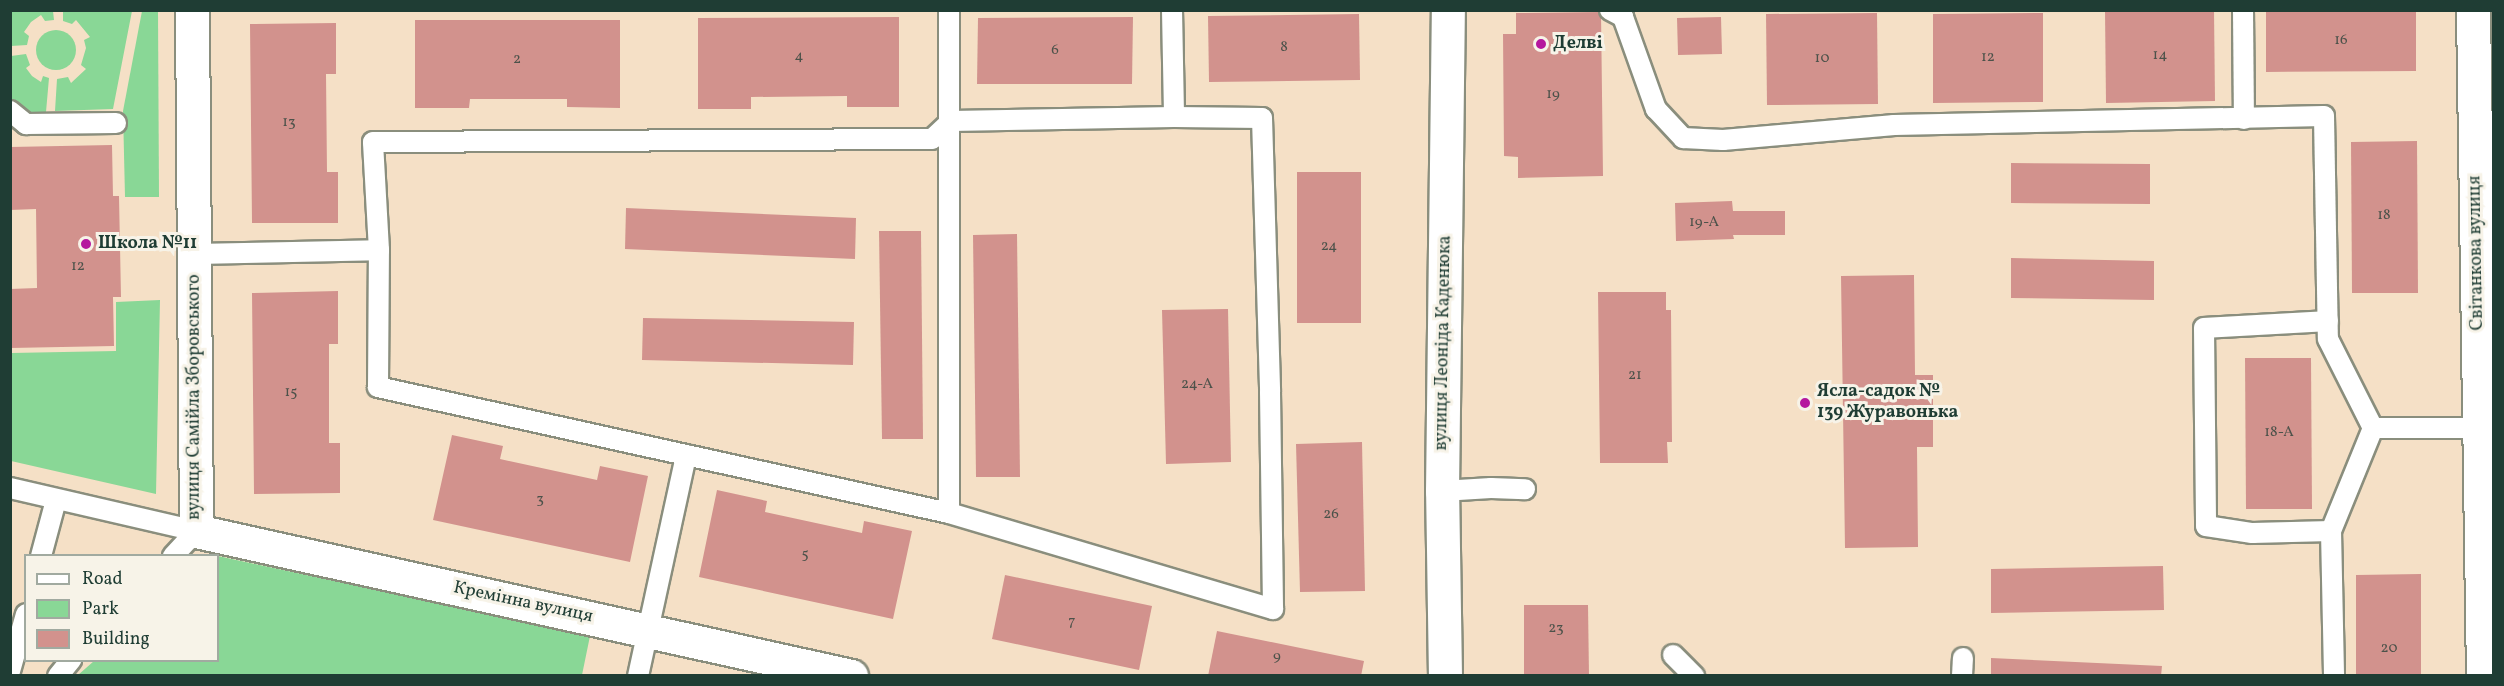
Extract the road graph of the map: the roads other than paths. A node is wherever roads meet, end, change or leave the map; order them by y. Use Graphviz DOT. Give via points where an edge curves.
graph roads {
  1 [pos="192,10"];
  2 [pos="949,10"];
  3 [pos="1172,10"];
  4 [pos="1448,10"];
  5 [pos="1610,10"];
  6 [pos="2243,10"];
  7 [pos="2473,10"];
  8 [pos="10,111"];
  9 [pos="1174,117"];
  10 [pos="2244,119"];
  11 [pos="951,120"];
  12 [pos="116,123"];
  13 [pos="379,250"];
  14 [pos="194,254"];
  15 [pos="2328,321"];
  16 [pos="2373,428"];
  17 [pos="2479,428"];
  18 [pos="686,455"];
  19 [pos="10,488"];
  20 [pos="1525,489"];
  21 [pos="1443,491"];
  22 [pos="56,500"];
  23 [pos="949,513"];
  24 [pos="196,531"];
  25 [pos="2331,531"];
  26 [pos="41,554"];
  27 [pos="173,554"];
  28 [pos="24,621"];
  29 [pos="648,630"];
  30 [pos="1673,655"];
  31 [pos="69,662"];
  32 [pos="10,671"];
  33 [pos="58,675"];
  34 [pos="638,675"];
  35 [pos="851,675"];
  36 [pos="1445,675"];
  37 [pos="1694,675"];
  38 [pos="2334,675"];
  39 [pos="2483,675"];
  1 -- 14 [label="street, вулиця Самійла Зборовського"];
  2 -- 11 [label="lane"];
  3 -- 9 [label="lane"];
  4 -- 21 [label="street, вулиця Леоніда Каденюка"];
  5 -- 10 [label="lane" via="1623,17 1656,109 1683,138 1723,140 1894,125"];
  6 -- 10 [label="lane"];
  7 -- 17 [label="street, Світанкова вулиця"];
  8 -- 12 [label="lane" via="26,124"];
  9 -- 11 [label="lane"];
  9 -- 23 [label="lane" via="1262,118 1273,609"];
  10 -- 15 [label="lane" via="2324,116"];
  11 -- 13 [label="lane" via="932,139 373,142"];
  11 -- 23 [label="lane"];
  13 -- 14 [label="lane"];
  13 -- 18 [label="lane" via="378,387"];
  14 -- 24 [label="street, вулиця Самійла Зборовського"];
  15 -- 16 [label="lane" via="2328,339"];
  15 -- 25 [label="lane" via="2204,328 2206,526 2252,533"];
  16 -- 17 [label="lane"];
  16 -- 25 [label="lane"];
  17 -- 39 [label="street, Світанкова вулиця"];
  18 -- 23 [label="lane"];
  18 -- 29 [label="lane"];
  19 -- 22 [label="lane"];
  20 -- 21 [label="lane"];
  21 -- 36 [label="street, вулиця Леоніда Каденюка"];
  22 -- 24 [label="lane"];
  22 -- 26 [label="lane"];
  24 -- 27 [label="lane"];
  24 -- 29 [label="street, Кремінна вулиця"];
  25 -- 38 [label="lane"];
  28 -- 32 [label="lane"];
  29 -- 34 [label="lane"];
  29 -- 35 [label="street, Кремінна вулиця"];
  30 -- 37 [label="lane"];
  31 -- 33 [label="lane"];
}
